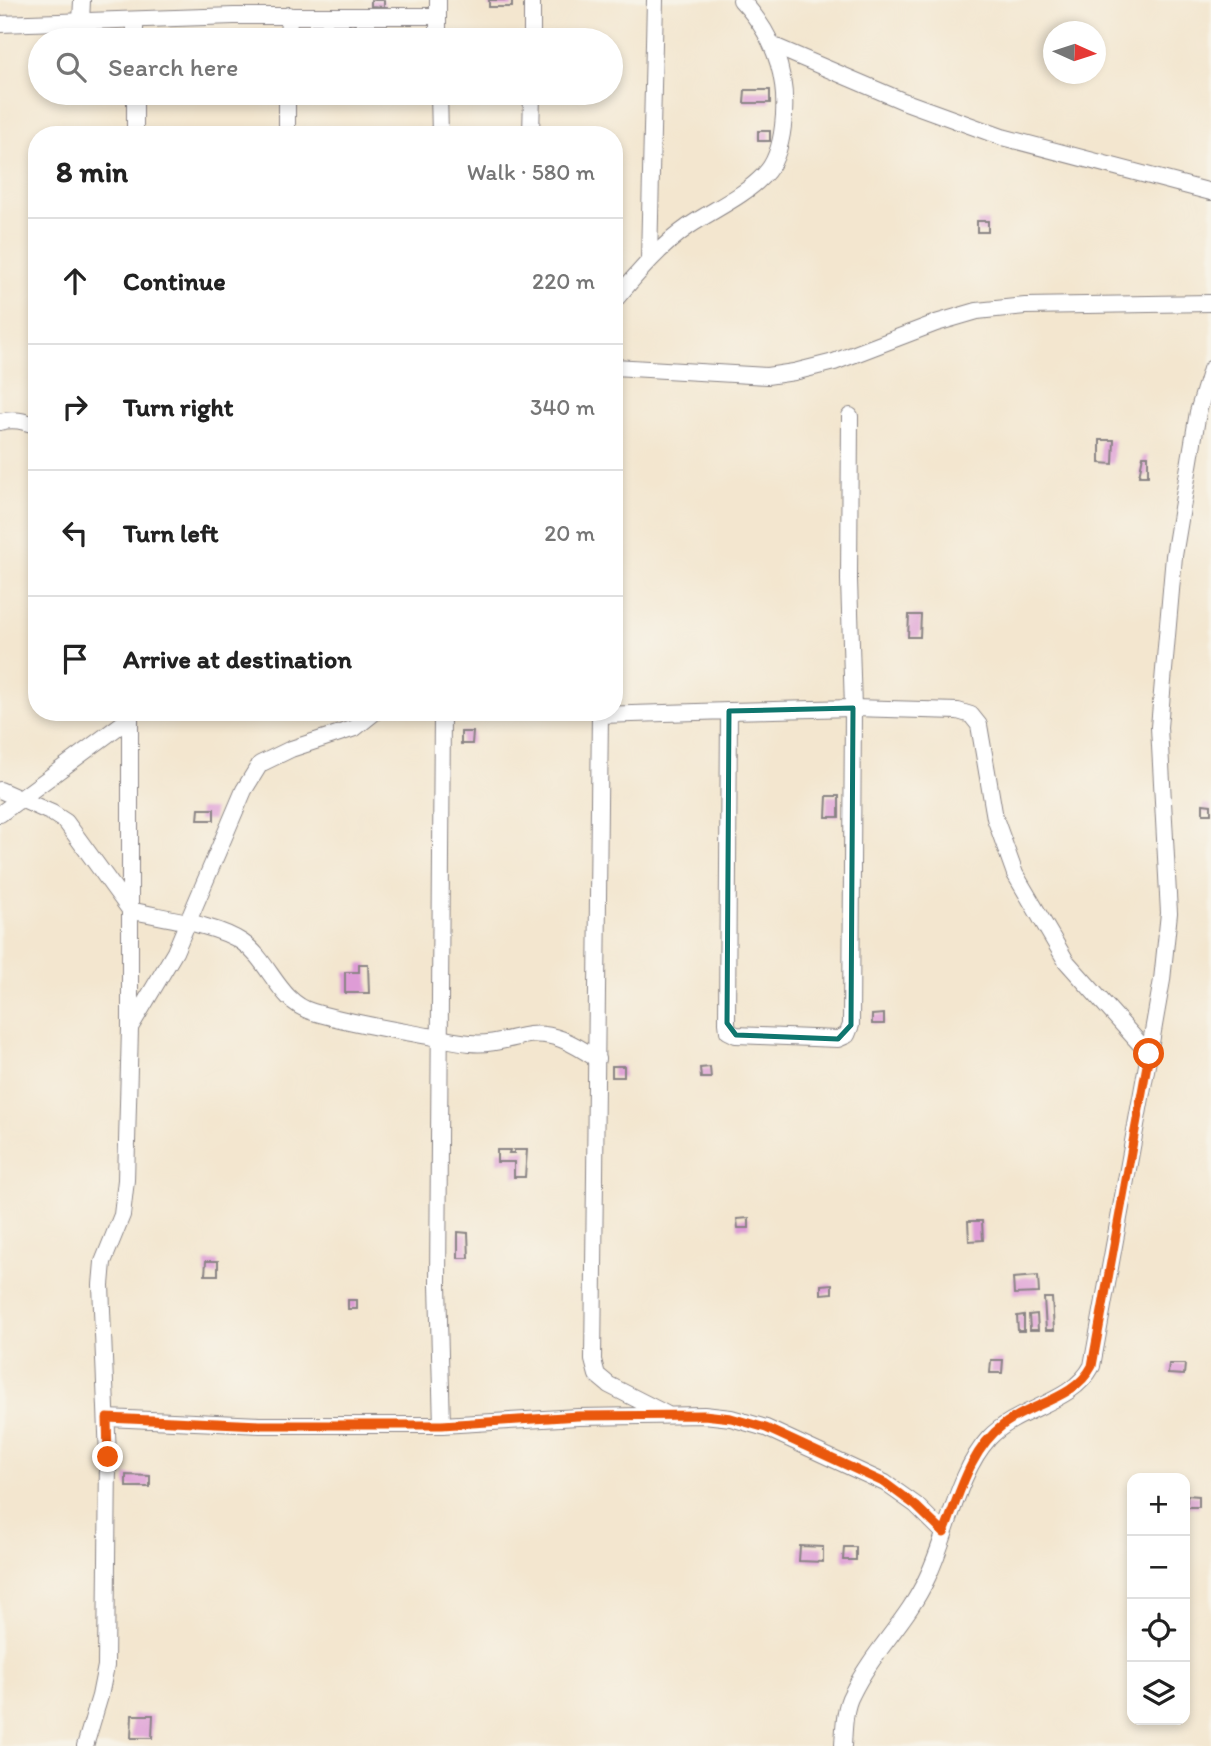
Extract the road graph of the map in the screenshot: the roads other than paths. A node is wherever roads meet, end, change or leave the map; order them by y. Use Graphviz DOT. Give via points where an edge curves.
graph roads {
  1 [pos="82,0"];
  2 [pos="532,0"];
  3 [pos="655,0"];
  4 [pos="745,2"];
  5 [pos="233,8"];
  6 [pos="438,8"];
  7 [pos="289,15"];
  8 [pos="135,20"];
  9 [pos="81,22"];
  10 [pos="0,24"];
  11 [pos="135,28"];
  12 [pos="288,28"];
  13 [pos="438,28"];
  14 [pos="532,28"];
  15 [pos="774,46"];
  16 [pos="135,105"];
  17 [pos="288,105"];
  18 [pos="439,105"];
  19 [pos="532,105"];
  20 [pos="135,126"];
  21 [pos="287,126"];
  22 [pos="440,126"];
  23 [pos="531,126"];
  24 [pos="1211,192"];
  25 [pos="649,260"];
  26 [pos="623,290"];
  27 [pos="1211,303"];
  28 [pos="623,368"];
  29 [pos="1211,369"];
  30 [pos="849,416"];
  31 [pos="0,422"];
  32 [pos="28,422"];
  33 [pos="853,708"];
  34 [pos="729,711"];
  35 [pos="623,713"];
  36 [pos="123,721"];
  37 [pos="130,721"];
  38 [pos="363,721"];
  39 [pos="442,721"];
  40 [pos="600,721"];
  41 [pos="0,790"];
  42 [pos="17,799"];
  43 [pos="0,814"];
  44 [pos="130,910"];
  45 [pos="188,923"];
  46 [pos="130,1028"];
  47 [pos="441,1038"];
  48 [pos="1149,1054"];
  49 [pos="597,1059"];
  50 [pos="668,1416"];
  51 [pos="107,1418"];
  52 [pos="442,1425"];
  53 [pos="944,1533"];
  54 [pos="85,1746"];
  55 [pos="843,1746"];
  1 -- 9 [label="street"];
  2 -- 14 [label="street"];
  3 -- 25 [label="street"];
  4 -- 15 [label="street"];
  5 -- 7 [label="street"];
  5 -- 8 [label="street"];
  6 -- 7 [label="street"];
  6 -- 13 [label="street"];
  7 -- 12 [label="street"];
  8 -- 9 [label="street"];
  8 -- 11 [label="street"];
  9 -- 10 [label="street"];
  15 -- 24 [label="street" via="903,101 1002,136"];
  15 -- 25 [label="street" via="785,84 785,116 781,146 766,174 688,226"];
  16 -- 20 [label="street"];
  17 -- 21 [label="street"];
  18 -- 22 [label="street"];
  19 -- 23 [label="street"];
  25 -- 26 [label="street"];
  27 -- 28 [label="street" via="977,311 834,362 768,376"];
  29 -- 48 [label="street" via="1198,412 1174,556 1160,714 1169,913"];
  30 -- 33 [label="street"];
  31 -- 32 [label="street"];
  33 -- 34 [label="street"];
  33 -- 34 [label="street" via="851,1026 847,1035 838,1039 728,1031"];
  33 -- 48 [label="street" via="971,715 979,725 995,818 1015,874 1066,961"];
  34 -- 35 [label="street"];
  36 -- 42 [label="street"];
  37 -- 44 [label="street"];
  38 -- 45 [label="street" via="260,764 244,790"];
  39 -- 47 [label="street"];
  40 -- 49 [label="street"];
  41 -- 42 [label="street"];
  42 -- 43 [label="street"];
  42 -- 44 [label="street" via="66,822"];
  44 -- 45 [label="street"];
  44 -- 46 [label="street"];
  45 -- 46 [label="street" via="176,952"];
  45 -- 47 [label="street" via="229,934 246,944 283,992 310,1012"];
  46 -- 51 [label="street" via="127,1181 122,1214 103,1262 101,1285"];
  47 -- 49 [label="street" via="487,1044 551,1035"];
  47 -- 52 [label="street" via="438,1285"];
  48 -- 53 [label="street" via="1092,1366 1071,1389 1004,1424 988,1438 975,1457"];
  49 -- 50 [label="street" via="593,1360 597,1375 609,1385"];
  50 -- 52 [label="street"];
  50 -- 53 [label="street" via="731,1418 766,1428 885,1483"];
  51 -- 52 [label="street" via="260,1425"];
  51 -- 54 [label="street" via="106,1666"];
  53 -- 55 [label="street" via="911,1608 850,1696"];
}
